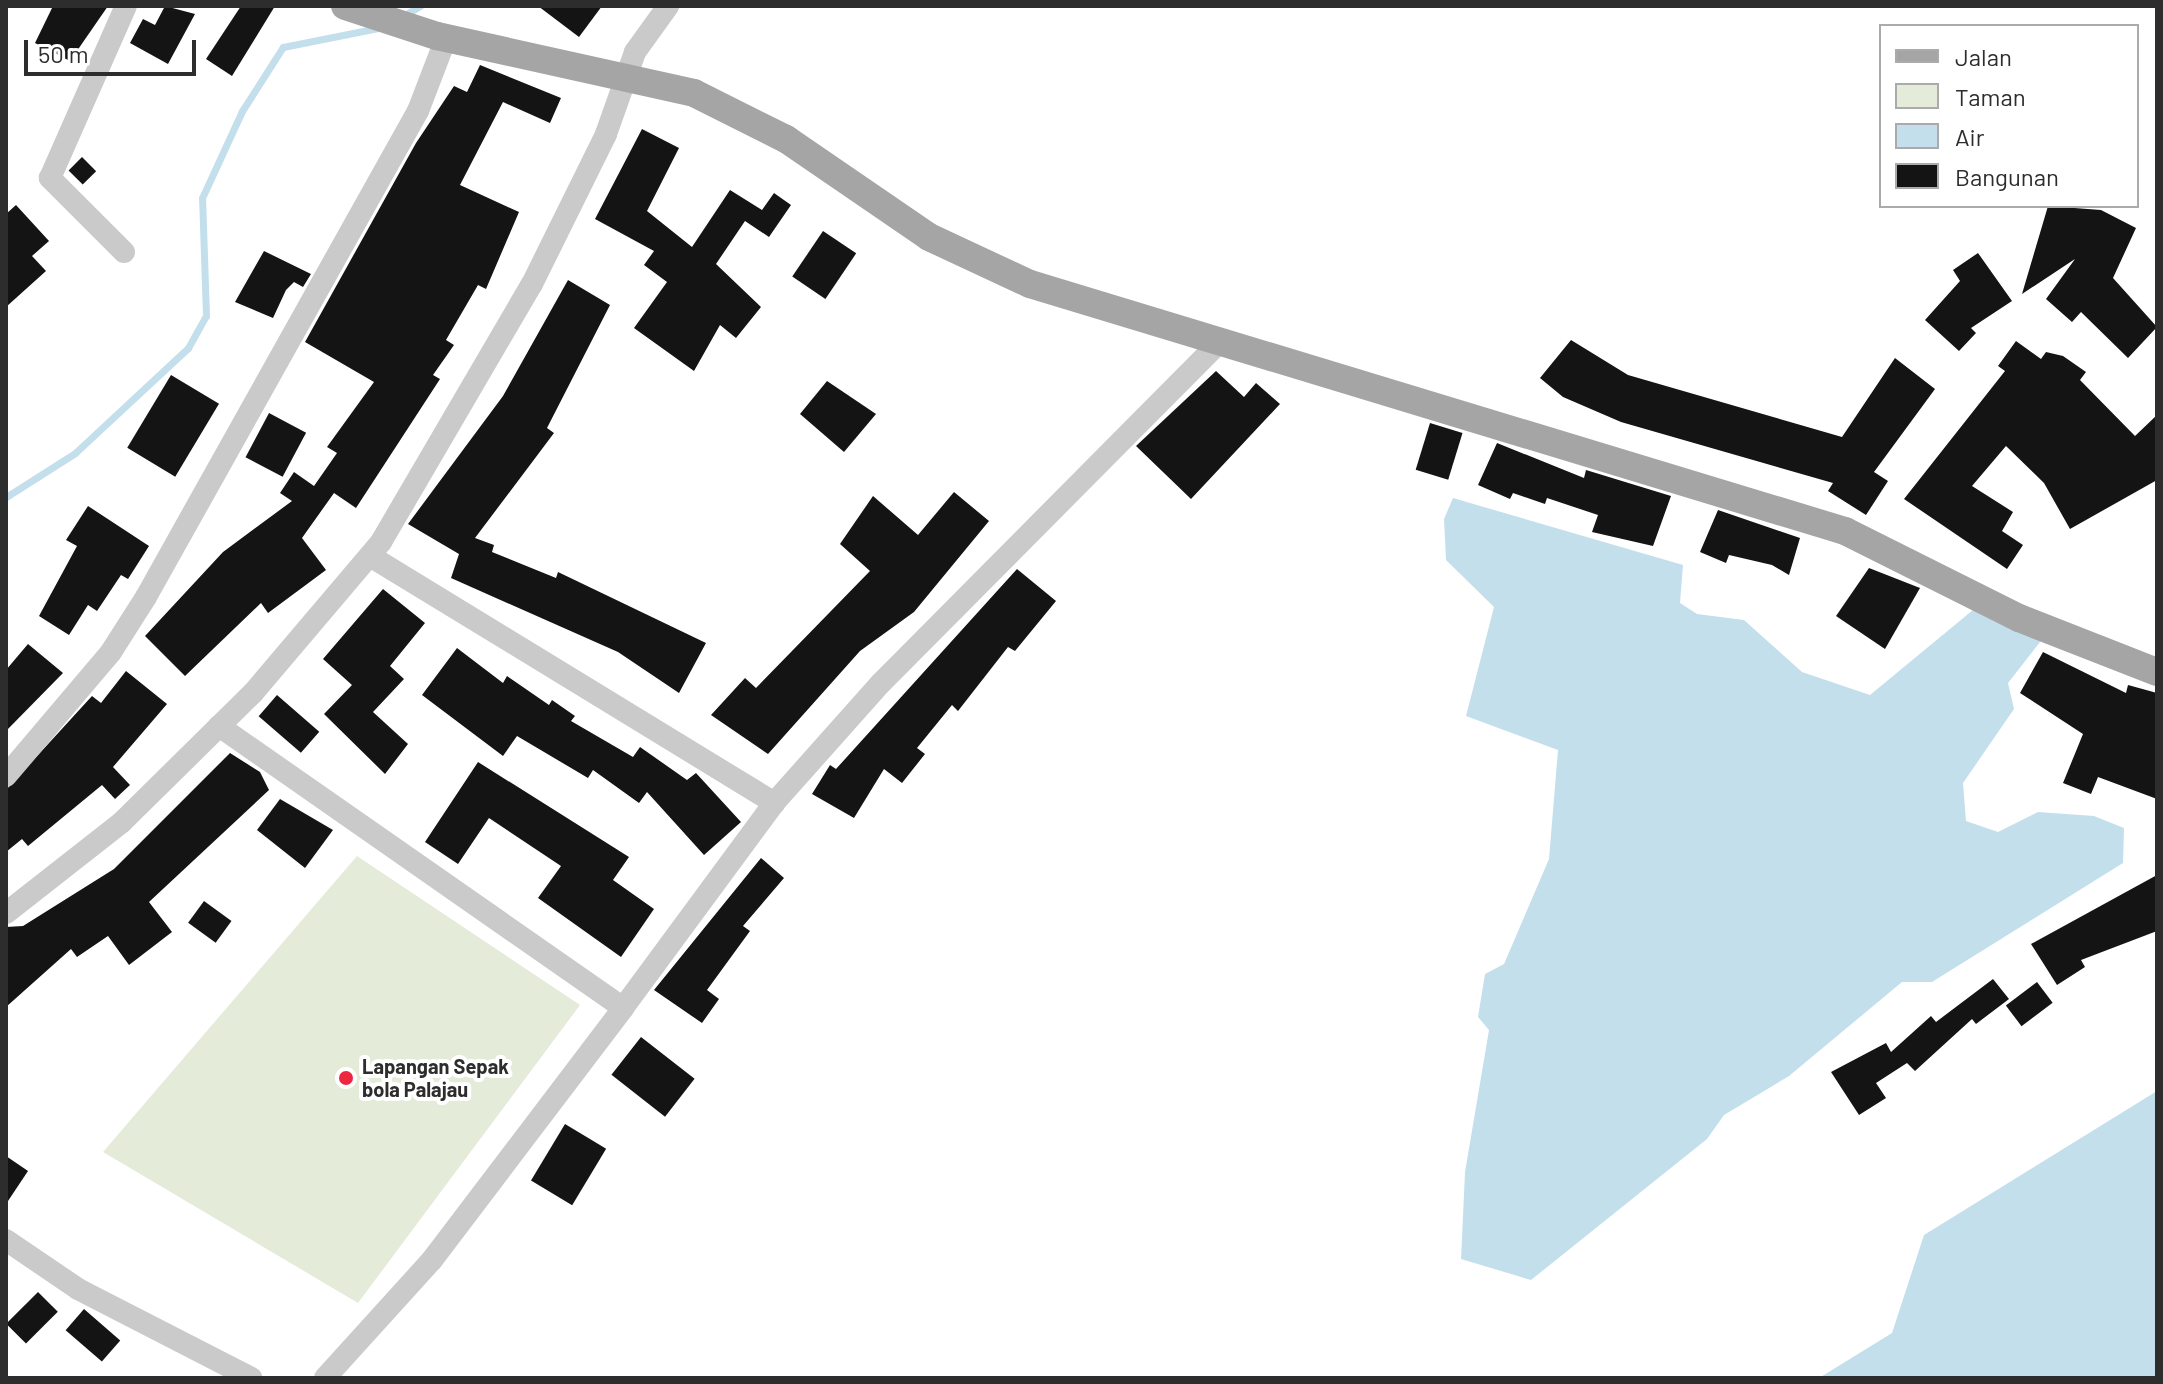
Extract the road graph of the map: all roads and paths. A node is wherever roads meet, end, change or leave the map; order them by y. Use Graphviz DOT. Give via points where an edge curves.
graph roads {
  1 [pos="126,6"];
  2 [pos="345,6"];
  3 [pos="668,6"];
  4 [pos="442,37"];
  5 [pos="629,73"];
  6 [pos="124,252"];
  7 [pos="1216,346"];
  8 [pos="370,556"];
  9 [pos="2157,672"];
  10 [pos="219,726"];
  11 [pos="6,776"];
  12 [pos="774,803"];
  13 [pos="6,913"];
  14 [pos="623,1008"];
  15 [pos="6,1240"];
  16 [pos="251,1378"];
  17 [pos="325,1378"];
  1 -- 6 [label="street" via="50,178"];
  2 -- 4 [label="main road"];
  3 -- 5 [label="street" via="644,33"];
  4 -- 5 [label="main road"];
  4 -- 11 [label="street" via="418,111 146,597 111,652"];
  5 -- 7 [label="main road" via="755,121 929,237 988,267"];
  5 -- 8 [label="street" via="532,284"];
  7 -- 9 [label="main road" via="1845,531 2019,618"];
  7 -- 12 [label="street" via="924,636"];
  8 -- 10 [label="street" via="304,639"];
  8 -- 12 [label="street"];
  10 -- 13 [label="street" via="122,822"];
  10 -- 14 [label="street"];
  12 -- 14 [label="street"];
  14 -- 17 [label="street" via="432,1260"];
  15 -- 16 [label="street" via="78,1289"];
}
